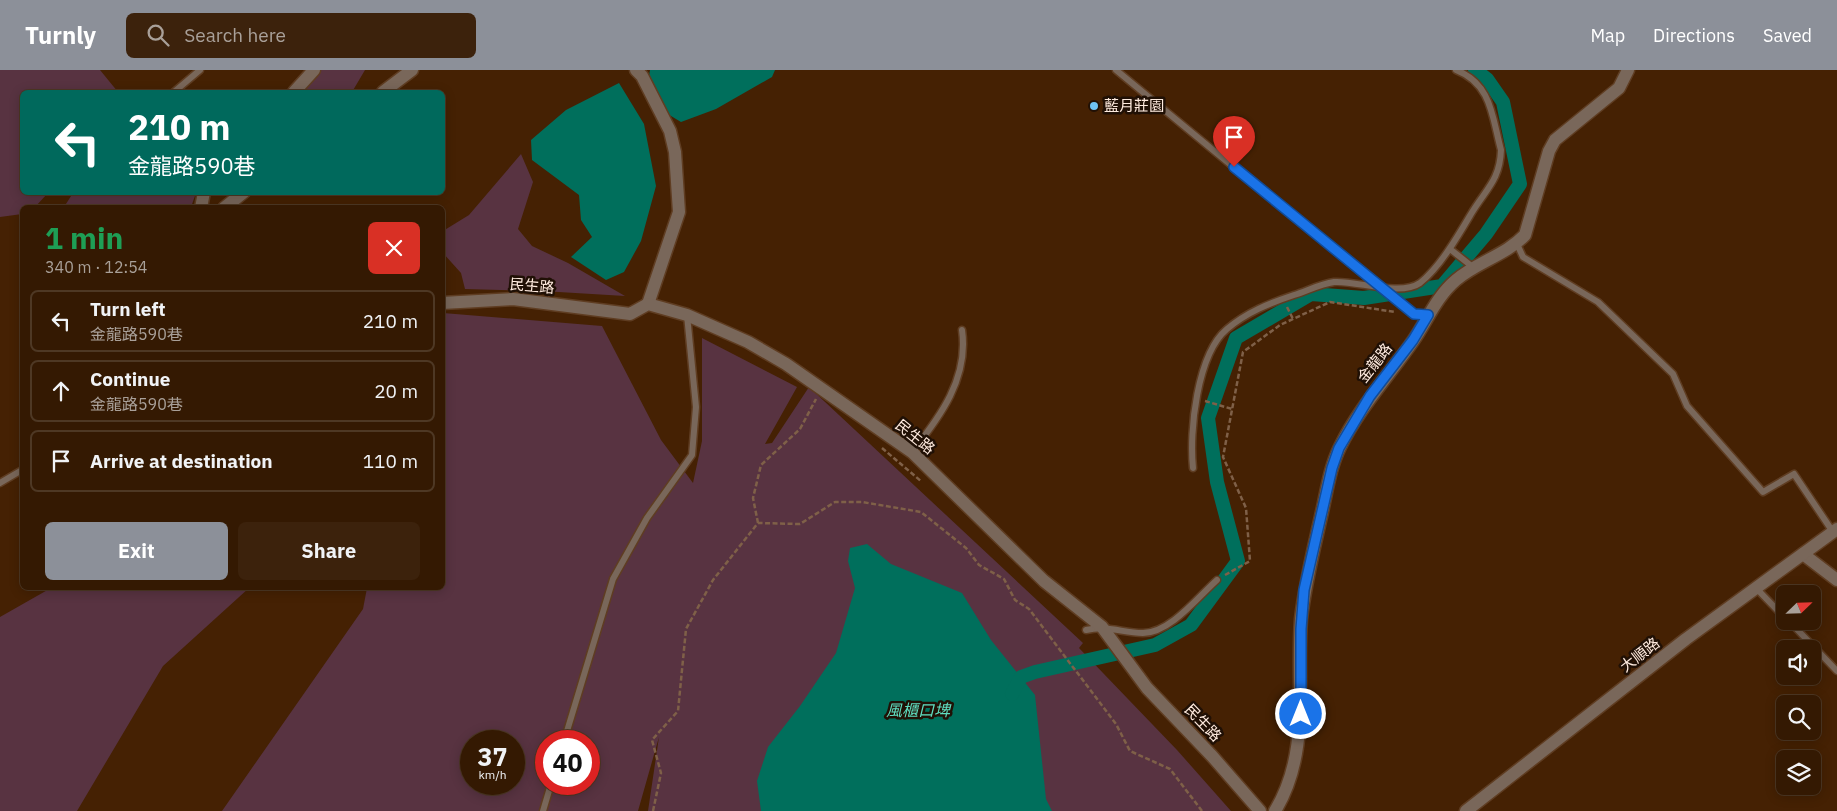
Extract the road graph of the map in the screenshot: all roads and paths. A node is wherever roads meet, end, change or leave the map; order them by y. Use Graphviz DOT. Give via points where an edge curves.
graph roads {
  1 [pos="200,70"];
  2 [pos="314,70"];
  3 [pos="412,70"];
  4 [pos="636,70"];
  5 [pos="1116,70"];
  6 [pos="1456,70"];
  7 [pos="1628,70"];
  8 [pos="176,90"];
  9 [pos="296,90"];
  10 [pos="386,90"];
  11 [pos="240,195"];
  12 [pos="228,205"];
  13 [pos="1517,244"];
  14 [pos="1451,249"];
  15 [pos="1473,267"];
  16 [pos="1384,290"];
  17 [pos="445,303"];
  18 [pos="648,304"];
  19 [pos="1414,314"];
  20 [pos="687,315"];
  21 [pos="1428,315"];
  22 [pos="962,330"];
  23 [pos="821,388"];
  24 [pos="1196,399"];
  25 [pos="1232,409"];
  26 [pos="878,445"];
  27 [pos="912,452"];
  28 [pos="1193,468"];
  29 [pos="20,471"];
  30 [pos="0,483"];
  31 [pos="924,483"];
  32 [pos="758,523"];
  33 [pos="1835,531"];
  34 [pos="1803,554"];
  35 [pos="1217,580"];
  36 [pos="1837,580"];
  37 [pos="1756,588"];
  38 [pos="1776,609"];
  39 [pos="1102,627"];
  40 [pos="1086,630"];
  41 [pos="1798,630"];
  42 [pos="1837,671"];
  43 [pos="567,730"];
  44 [pos="548,795"];
  45 [pos="543,811"];
  46 [pos="653,811"];
  47 [pos="1202,811"];
  48 [pos="1260,811"];
  49 [pos="1275,811"];
  50 [pos="1466,811"];
  1 -- 8 [label="lane"];
  2 -- 9 [label="street"];
  3 -- 10 [label="street"];
  4 -- 18 [label="street" via="670,131 675,152 678,212"];
  5 -- 16 [label="lane"];
  6 -- 14 [label="lane" via="1474,78 1482,88 1501,150 1501,161 1495,180"];
  7 -- 13 [label="street" via="1619,88 1555,140 1525,235"];
  11 -- 12 [label="street"];
  13 -- 15 [label="street, 金龍路"];
  13 -- 33 [label="lane" via="1523,257 1598,302 1673,374 1687,406 1764,492 1794,474"];
  14 -- 15 [label="lane"];
  14 -- 16 [label="lane" via="1419,283"];
  15 -- 21 [label="street, 金龍路" via="1439,298"];
  16 -- 19 [label="lane"];
  16 -- 24 [label="lane" via="1335,282 1265,304 1226,329 1218,339"];
  17 -- 18 [label="street, 民生路" via="513,299 630,314"];
  18 -- 20 [label="street, 民生路"];
  19 -- 21 [label="lane"];
  19 -- 25 [label="path" via="1330,302 1280,325 1243,352"];
  20 -- 23 [label="street, 民生路" via="748,342"];
  20 -- 43 [label="lane" via="696,407 692,455 647,518 613,579"];
  21 -- 49 [label="street, 金龍路" via="1370,396 1339,448 1332,468 1304,590 1300,734 1291,775"];
  22 -- 27 [label="lane" via="965,347 959,378 935,423"];
  23 -- 27 [label="street, 民生路"];
  23 -- 32 [label="path" via="800,429 761,465 753,498"];
  24 -- 25 [label="path"];
  24 -- 28 [label="lane" via="1191,442"];
  25 -- 35 [label="path" via="1223,457 1246,508 1250,561"];
  26 -- 31 [label="path"];
  27 -- 39 [label="street, 民生路" via="1044,581"];
  29 -- 30 [label="lane"];
  32 -- 46 [label="path" via="714,580 686,629 678,712 652,740 660,773"];
  32 -- 47 [label="path" via="800,524 835,502 862,502 921,512 966,548 979,565 1004,579 1015,600 1029,609 1116,724 1130,751 1170,769"];
  33 -- 34 [label="street, 大順路"];
  34 -- 36 [label="street"];
  34 -- 37 [label="street, 大順路"];
  35 -- 39 [label="lane" via="1168,625 1153,632"];
  37 -- 38 [label="lane"];
  37 -- 50 [label="street, 大順路"];
  39 -- 40 [label="lane"];
  39 -- 48 [label="street, 民生路" via="1147,688"];
  41 -- 42 [label="lane"];
  44 -- 45 [label="lane"];
}
